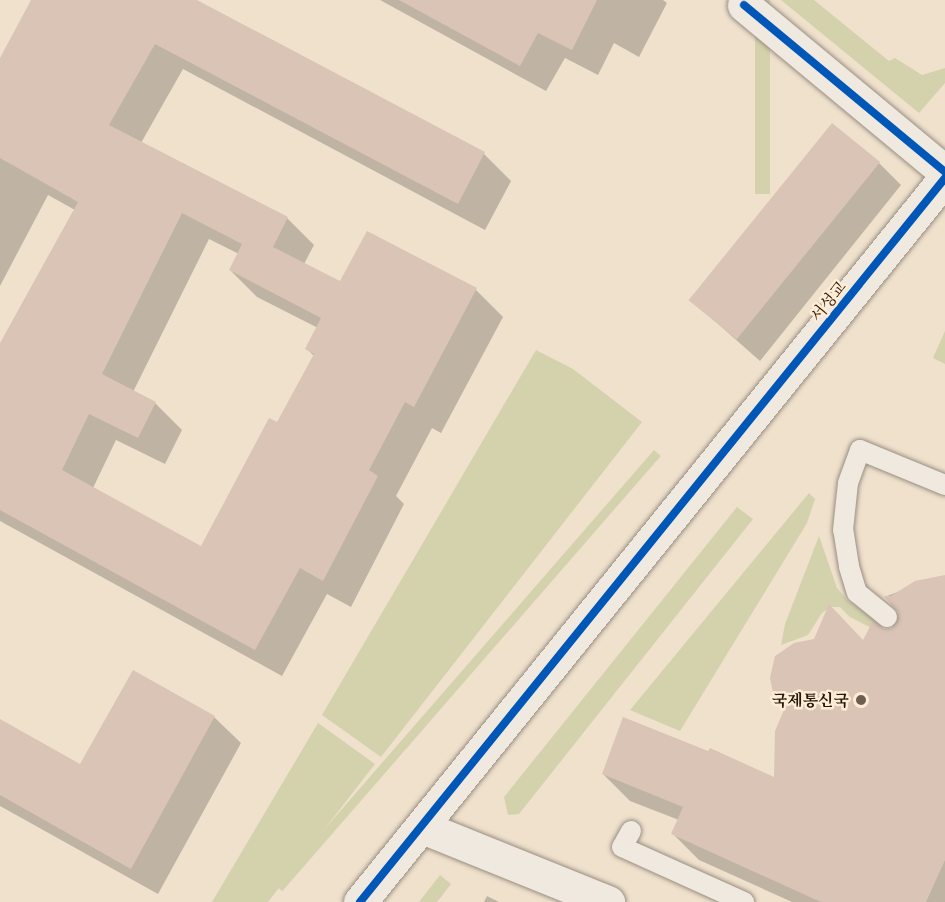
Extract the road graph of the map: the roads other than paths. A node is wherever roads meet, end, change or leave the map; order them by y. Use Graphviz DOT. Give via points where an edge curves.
graph roads {
  1 [pos="744,5"];
  2 [pos="945,172"];
  3 [pos="945,178"];
  4 [pos="945,485"];
  5 [pos="887,617"];
  6 [pos="422,827"];
  7 [pos="631,831"];
  8 [pos="360,902"];
  9 [pos="608,902"];
  10 [pos="744,902"];
  1 -- 2 [label="street"];
  3 -- 6 [label="street, 서성교"];
  4 -- 5 [label="lane" via="860,450 848,483 843,530 857,593"];
  6 -- 8 [label="street, 서성교"];
  6 -- 9 [label="street"];
  7 -- 10 [label="lane" via="622,848"];
}
